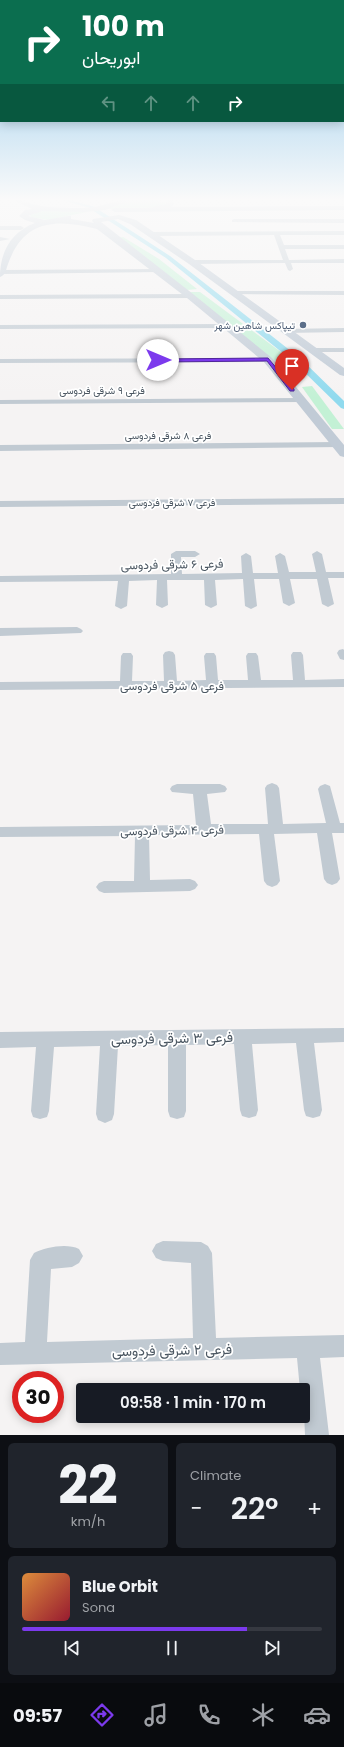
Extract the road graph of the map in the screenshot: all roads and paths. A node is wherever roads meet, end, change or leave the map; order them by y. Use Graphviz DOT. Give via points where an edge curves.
graph roads {
  1 [pos="149,265"];
  2 [pos="196,265"];
  3 [pos="288,265"];
  4 [pos="296,270"];
  5 [pos="157,271"];
  6 [pos="0,273"];
  7 [pos="235,293"];
  8 [pos="344,293"];
  9 [pos="190,296"];
  10 [pos="0,297"];
  11 [pos="227,326"];
  12 [pos="0,327"];
  13 [pos="344,330"];
  14 [pos="285,331"];
  15 [pos="312,350"];
  16 [pos="344,350"];
  17 [pos="268,360"];
  18 [pos="0,361"];
  19 [pos="344,373"];
  20 [pos="300,400"];
  21 [pos="0,402"];
  22 [pos="337,445"];
  23 [pos="0,448"];
  24 [pos="344,453"];
  25 [pos="344,501"];
  26 [pos="0,504"];
  27 [pos="195,554"];
  28 [pos="317,554"];
  29 [pos="246,556"];
  30 [pos="280,556"];
  31 [pos="344,575"];
  32 [pos="248,576"];
  33 [pos="284,576"];
  34 [pos="322,576"];
  35 [pos="162,577"];
  36 [pos="177,577"];
  37 [pos="208,577"];
  38 [pos="124,578"];
  39 [pos="0,579"];
  40 [pos="289,603"];
  41 [pos="328,604"];
  42 [pos="162,605"];
  43 [pos="210,605"];
  44 [pos="121,606"];
  45 [pos="251,606"];
  46 [pos="77,631"];
  47 [pos="0,632"];
  48 [pos="169,655"];
  49 [pos="297,655"];
  50 [pos="127,656"];
  51 [pos="210,656"];
  52 [pos="252,656"];
  53 [pos="300,683"];
  54 [pos="344,683"];
  55 [pos="171,684"];
  56 [pos="212,684"];
  57 [pos="254,684"];
  58 [pos="126,685"];
  59 [pos="0,686"];
  60 [pos="272,788"];
  61 [pos="177,789"];
  62 [pos="199,789"];
  63 [pos="220,789"];
  64 [pos="325,789"];
  65 [pos="271,828"];
  66 [pos="334,828"];
  67 [pos="204,829"];
  68 [pos="142,830"];
  69 [pos="0,832"];
  70 [pos="332,879"];
  71 [pos="272,881"];
  72 [pos="190,885"];
  73 [pos="142,886"];
  74 [pos="104,887"];
  75 [pos="344,1035"];
  76 [pos="304,1036"];
  77 [pos="242,1037"];
  78 [pos="109,1038"];
  79 [pos="177,1038"];
  80 [pos="46,1039"];
  81 [pos="0,1040"];
  82 [pos="249,1110"];
  83 [pos="312,1110"];
  84 [pos="40,1111"];
  85 [pos="177,1111"];
  86 [pos="105,1114"];
  87 [pos="163,1251"];
  88 [pos="72,1256"];
  89 [pos="307,1346"];
  90 [pos="344,1346"];
  91 [pos="205,1349"];
  92 [pos="35,1353"];
  93 [pos="0,1354"];
  94 [pos="317,1435"];
  1 -- 5 [label="main road"];
  2 -- 7 [label="main road"];
  3 -- 4 [label="street" via="290,270"];
  5 -- 6 [label="street"];
  5 -- 9 [label="main road"];
  7 -- 8 [label="street"];
  7 -- 14 [label="main road"];
  9 -- 10 [label="street"];
  9 -- 11 [label="main road"];
  11 -- 12 [label="street"];
  11 -- 17 [label="main road"];
  13 -- 14 [label="street"];
  14 -- 15 [label="main road"];
  15 -- 16 [label="street"];
  15 -- 19 [label="main road"];
  17 -- 18 [label="street"];
  17 -- 20 [label="main road"];
  20 -- 21 [label="street, فرعی ۹ شرقی فردوسی"];
  20 -- 22 [label="main road"];
  22 -- 23 [label="street, فرعی ۸ شرقی فردوسی"];
  22 -- 24 [label="main road"];
  25 -- 26 [label="street, فرعی ۷ شرقی فردوسی"];
  27 -- 36 [label="street" via="176,554"];
  28 -- 34 [label="street"];
  29 -- 32 [label="street"];
  30 -- 33 [label="street"];
  31 -- 34 [label="street, فرعی ۶ شرقی فردوسی"];
  32 -- 33 [label="street, فرعی ۶ شرقی فردوسی"];
  32 -- 37 [label="street, فرعی ۶ شرقی فردوسی"];
  32 -- 45 [label="street"];
  33 -- 34 [label="street, فرعی ۶ شرقی فردوسی"];
  33 -- 40 [label="street"];
  34 -- 41 [label="street"];
  35 -- 36 [label="street, فرعی ۶ شرقی فردوسی"];
  35 -- 38 [label="street, فرعی ۶ شرقی فردوسی"];
  35 -- 42 [label="street"];
  36 -- 37 [label="street, فرعی ۶ شرقی فردوسی"];
  37 -- 43 [label="street"];
  38 -- 39 [label="street, فرعی ۶ شرقی فردوسی"];
  38 -- 44 [label="street"];
  46 -- 47 [label="street"];
  48 -- 55 [label="street"];
  49 -- 53 [label="street"];
  50 -- 58 [label="street"];
  51 -- 56 [label="street"];
  52 -- 57 [label="street"];
  53 -- 54 [label="street, فرعی ۵ شرقی فردوسی"];
  53 -- 57 [label="street, فرعی ۵ شرقی فردوسی"];
  55 -- 56 [label="street, فرعی ۵ شرقی فردوسی"];
  55 -- 58 [label="street, فرعی ۵ شرقی فردوسی"];
  56 -- 57 [label="street, فرعی ۵ شرقی فردوسی"];
  58 -- 59 [label="street, فرعی ۵ شرقی فردوسی"];
  60 -- 65 [label="street"];
  61 -- 62 [label="street"];
  62 -- 63 [label="street"];
  62 -- 67 [label="street"];
  64 -- 66 [label="street"];
  65 -- 66 [label="street, فرعی ۴ شرقی فردوسی"];
  65 -- 67 [label="street, فرعی ۴ شرقی فردوسی"];
  65 -- 71 [label="street"];
  66 -- 70 [label="street"];
  67 -- 68 [label="street, فرعی ۴ شرقی فردوسی"];
  68 -- 69 [label="street, فرعی ۴ شرقی فردوسی"];
  68 -- 73 [label="street"];
  72 -- 73 [label="street"];
  73 -- 74 [label="street"];
  75 -- 76 [label="street, فرعی ۳ شرقی فردوسی"];
  76 -- 77 [label="street, فرعی ۳ شرقی فردوسی"];
  76 -- 83 [label="street"];
  77 -- 79 [label="street, فرعی ۳ شرقی فردوسی"];
  77 -- 82 [label="street"];
  78 -- 79 [label="street, فرعی ۳ شرقی فردوسی"];
  78 -- 80 [label="street, فرعی ۳ شرقی فردوسی"];
  78 -- 86 [label="street"];
  79 -- 85 [label="street"];
  80 -- 81 [label="street, فرعی ۳ شرقی فردوسی"];
  80 -- 84 [label="street"];
  87 -- 91 [label="street" via="201,1254"];
  88 -- 92 [label="street" via="41,1260"];
  89 -- 90 [label="street, فرعی ۲ شرقی فردوسی"];
  89 -- 91 [label="street, فرعی ۲ شرقی فردوسی"];
  89 -- 94 [label="street"];
  91 -- 92 [label="street, فرعی ۲ شرقی فردوسی"];
  92 -- 93 [label="street, فرعی ۲ شرقی فردوسی"];
}
